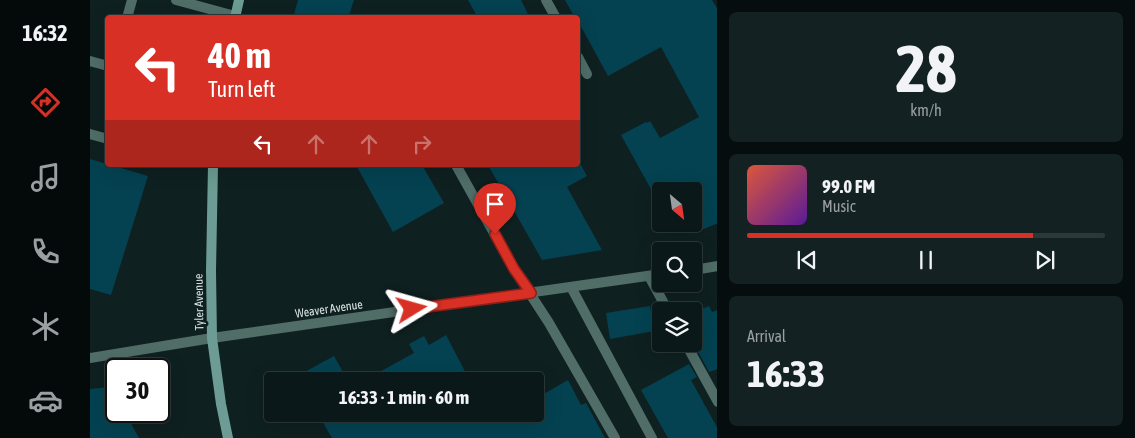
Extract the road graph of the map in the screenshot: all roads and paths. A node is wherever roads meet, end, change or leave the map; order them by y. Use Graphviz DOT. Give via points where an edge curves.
graph roads {
  1 [pos="132,0"];
  2 [pos="176,0"];
  3 [pos="239,0"];
  4 [pos="546,0"];
  5 [pos="128,15"];
  6 [pos="228,15"];
  7 [pos="235,15"];
  8 [pos="554,15"];
  9 [pos="90,61"];
  10 [pos="580,61"];
  11 [pos="105,65"];
  12 [pos="587,74"];
  13 [pos="90,134"];
  14 [pos="105,137"];
  15 [pos="213,167"];
  16 [pos="457,167"];
  17 [pos="717,266"];
  18 [pos="702,269"];
  19 [pos="652,275"];
  20 [pos="648,276"];
  21 [pos="571,287"];
  22 [pos="531,293"];
  23 [pos="663,302"];
  24 [pos="212,338"];
  25 [pos="690,352"];
  26 [pos="90,358"];
  27 [pos="717,400"];
  28 [pos="228,438"];
  29 [pos="615,438"];
  30 [pos="652,438"];
  1 -- 5 [label="street"];
  2 -- 6 [label="street"];
  3 -- 7 [label="main road"];
  4 -- 8 [label="street"];
  9 -- 11 [label="street"];
  10 -- 12 [label="street"];
  13 -- 14 [label="street"];
  15 -- 24 [label="main road, Tyler Avenue"];
  16 -- 22 [label="street" via="514,269"];
  17 -- 18 [label="street"];
  19 -- 20 [label="street, Weaver Avenue"];
  20 -- 21 [label="street, Weaver Avenue"];
  20 -- 23 [label="street"];
  21 -- 22 [label="street, Weaver Avenue"];
  21 -- 30 [label="street"];
  22 -- 24 [label="street, Weaver Avenue"];
  22 -- 29 [label="street"];
  24 -- 26 [label="street, Weaver Avenue"];
  24 -- 28 [label="main road, Tyler Avenue"];
  25 -- 27 [label="street"];
}
